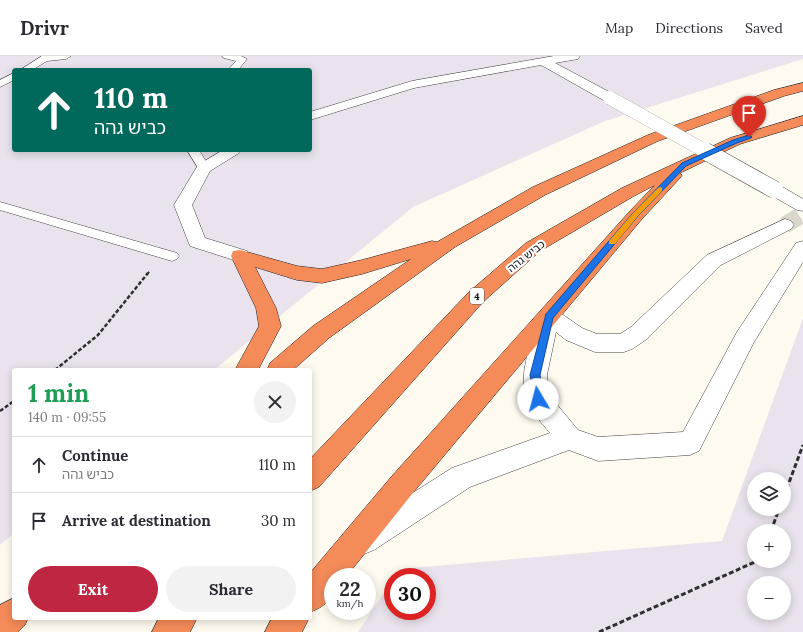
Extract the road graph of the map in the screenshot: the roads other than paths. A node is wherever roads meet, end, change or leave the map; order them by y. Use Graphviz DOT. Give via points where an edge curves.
graph roads {
  1 [pos="66,56"];
  2 [pos="227,56"];
  3 [pos="574,56"];
  4 [pos="46,57"];
  5 [pos="544,62"];
  6 [pos="28,68"];
  7 [pos="235,68"];
  8 [pos="12,77"];
  9 [pos="0,84"];
  10 [pos="803,87"];
  11 [pos="312,115"];
  12 [pos="803,120"];
  13 [pos="193,152"];
  14 [pos="231,152"];
  15 [pos="684,165"];
  16 [pos="204,168"];
  17 [pos="0,206"];
  18 [pos="803,206"];
  19 [pos="785,225"];
  20 [pos="448,243"];
  21 [pos="172,256"];
  22 [pos="240,256"];
  23 [pos="800,258"];
  24 [pos="549,316"];
  25 [pos="247,368"];
  26 [pos="280,368"];
  27 [pos="569,438"];
  28 [pos="312,476"];
  29 [pos="348,550"];
  30 [pos="312,595"];
  31 [pos="12,616"];
  32 [pos="179,620"];
  33 [pos="291,620"];
  34 [pos="0,627"];
  35 [pos="168,632"];
  36 [pos="281,632"];
  1 -- 4 [label="lane"];
  2 -- 7 [label="lane" via="242,59"];
  3 -- 5 [label="street"];
  4 -- 6 [label="lane"];
  5 -- 11 [label="street" via="412,85"];
  5 -- 18 [label="street, bridge"];
  8 -- 9 [label="lane"];
  10 -- 20 [label="highway" via="779,93 653,138 539,191"];
  12 -- 15 [label="highway, כביש גהה / 4" via="735,141"];
  13 -- 16 [label="lane"];
  14 -- 16 [label="street"];
  15 -- 24 [label="highway" via="636,215"];
  15 -- 28 [label="highway, כביש גהה / 4" via="628,192 533,247 476,297"];
  16 -- 22 [label="street" via="183,205 197,242"];
  17 -- 21 [label="lane"];
  19 -- 24 [label="street" via="714,260 639,333 624,343 595,343 574,334"];
  20 -- 22 [label="highway" via="322,276 297,273"];
  20 -- 26 [label="highway" via="322,332"];
  22 -- 25 [label="highway" via="266,308 270,326"];
  23 -- 27 [label="street" via="745,338 690,443 598,449"];
  24 -- 27 [label="street" via="535,375 538,399"];
  24 -- 29 [label="highway"];
  27 -- 29 [label="street" via="461,476"];
  29 -- 30 [label="highway"];
  31 -- 34 [label="highway"];
  32 -- 35 [label="highway"];
  33 -- 36 [label="highway"];
}
